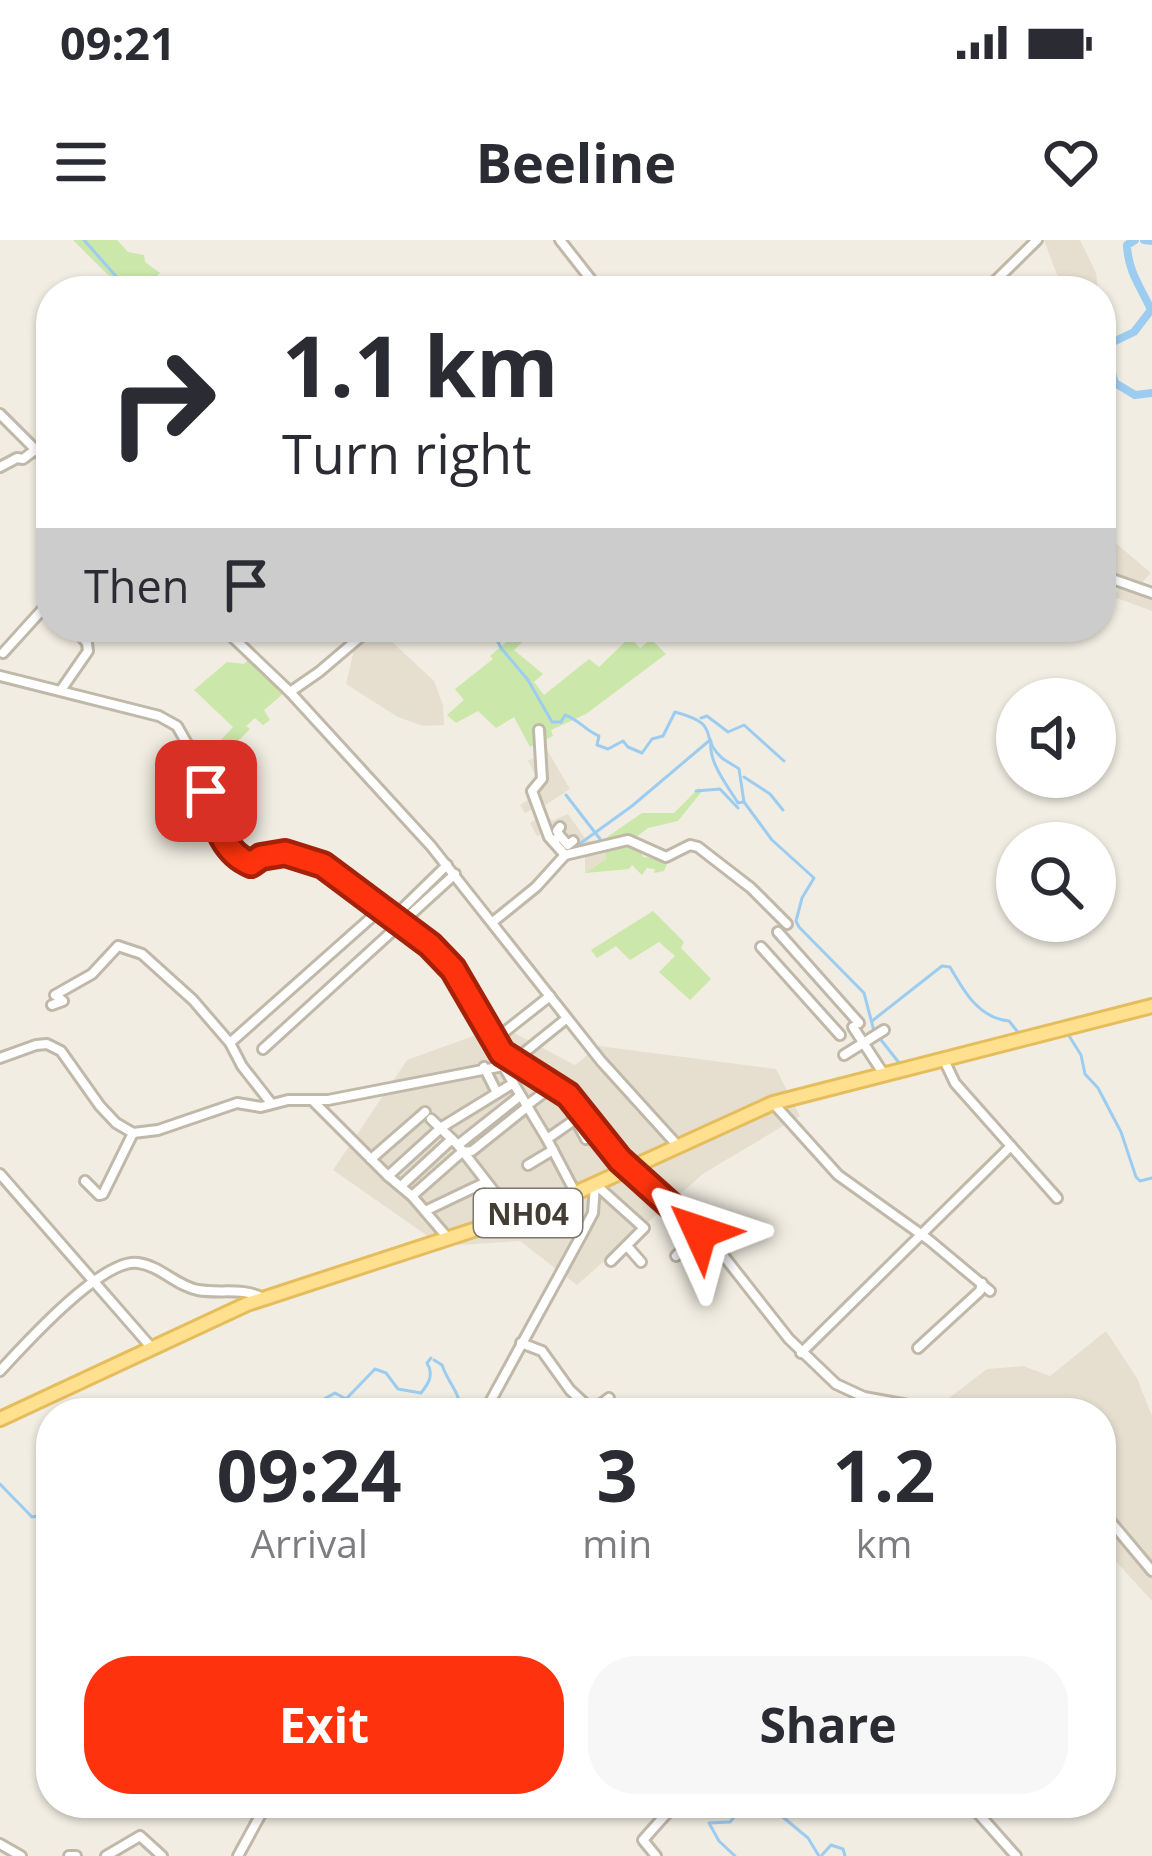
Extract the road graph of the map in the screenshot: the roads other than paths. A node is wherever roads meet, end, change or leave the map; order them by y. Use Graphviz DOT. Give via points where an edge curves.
graph roads {
  1 [pos="560,240"];
  2 [pos="1036,240"];
  3 [pos="588,276"];
  4 [pos="1000,276"];
  5 [pos="0,414"];
  6 [pos="35,450"];
  7 [pos="0,467"];
  8 [pos="1116,579"];
  9 [pos="1152,592"];
  10 [pos="36,617"];
  11 [pos="86,642"];
  12 [pos="238,642"];
  13 [pos="355,642"];
  14 [pos="3,653"];
  15 [pos="0,676"];
  16 [pos="61,691"];
  17 [pos="290,692"];
  18 [pos="539,730"];
  19 [pos="558,835"];
  20 [pos="572,842"];
  21 [pos="565,855"];
  22 [pos="447,865"];
  23 [pos="455,874"];
  24 [pos="382,908"];
  25 [pos="403,908"];
  26 [pos="494,921"];
  27 [pos="403,924"];
  28 [pos="787,924"];
  29 [pos="778,932"];
  30 [pos="760,947"];
  31 [pos="550,996"];
  32 [pos="1152,1004"];
  33 [pos="52,1005"];
  34 [pos="566,1019"];
  35 [pos="884,1030"];
  36 [pos="840,1035"];
  37 [pos="493,1041"];
  38 [pos="230,1042"];
  39 [pos="863,1043"];
  40 [pos="263,1049"];
  41 [pos="844,1055"];
  42 [pos="0,1058"];
  43 [pos="944,1059"];
  44 [pos="514,1060"];
  45 [pos="503,1066"];
  46 [pos="484,1067"];
  47 [pos="884,1075"];
  48 [pos="512,1084"];
  49 [pos="554,1085"];
  50 [pos="497,1093"];
  51 [pos="520,1096"];
  52 [pos="313,1101"];
  53 [pos="773,1103"];
  54 [pos="272,1104"];
  55 [pos="527,1107"];
  56 [pos="579,1116"];
  57 [pos="442,1127"];
  58 [pos="133,1133"];
  59 [pos="547,1139"];
  60 [pos="586,1139"];
  61 [pos="457,1145"];
  62 [pos="677,1146"];
  63 [pos="1011,1146"];
  64 [pos="553,1150"];
  65 [pos="371,1159"];
  66 [pos="528,1165"];
  67 [pos="629,1168"];
  68 [pos="0,1174"];
  69 [pos="388,1176"];
  70 [pos="85,1181"];
  71 [pos="486,1183"];
  72 [pos="595,1184"];
  73 [pos="401,1186"];
  74 [pos="575,1194"];
  75 [pos="412,1196"];
  76 [pos="1057,1198"];
  77 [pos="425,1211"];
  78 [pos="514,1217"];
  79 [pos="700,1232"];
  80 [pos="921,1235"];
  81 [pos="448,1238"];
  82 [pos="626,1246"];
  83 [pos="676,1256"];
  84 [pos="611,1261"];
  85 [pos="640,1262"];
  86 [pos="94,1281"];
  87 [pos="264,1299"];
  88 [pos="521,1343"];
  89 [pos="152,1347"];
  90 [pos="918,1348"];
  91 [pos="801,1353"];
  92 [pos="0,1372"];
  93 [pos="864,1397"];
  94 [pos="44,1398"];
  95 [pos="492,1398"];
  96 [pos="579,1398"];
  97 [pos="870,1398"];
  98 [pos="36,1402"];
  99 [pos="0,1419"];
  100 [pos="1116,1528"];
  101 [pos="1152,1571"];
  102 [pos="259,1818"];
  103 [pos="663,1818"];
  104 [pos="982,1818"];
  105 [pos="0,1844"];
  106 [pos="21,1856"];
  107 [pos="106,1856"];
  108 [pos="162,1856"];
  109 [pos="238,1856"];
  110 [pos="656,1856"];
  111 [pos="1016,1856"];
  1 -- 3 [label="street"];
  2 -- 4 [label="street"];
  5 -- 6 [label="street"];
  6 -- 7 [label="street"];
  8 -- 9 [label="street"];
  10 -- 14 [label="street"];
  11 -- 16 [label="street"];
  12 -- 17 [label="street"];
  13 -- 17 [label="street"];
  15 -- 16 [label="street"];
  16 -- 24 [label="street" via="177,726 220,834 243,862 285,853 323,865"];
  17 -- 22 [label="street"];
  18 -- 19 [label="street" via="542,779 532,791 540,818"];
  19 -- 20 [label="street"];
  19 -- 21 [label="street"];
  21 -- 26 [label="street"];
  21 -- 28 [label="street" via="628,840 666,857 698,847"];
  22 -- 23 [label="street"];
  22 -- 25 [label="street"];
  23 -- 26 [label="street"];
  23 -- 27 [label="street"];
  24 -- 27 [label="street"];
  24 -- 38 [label="street"];
  26 -- 31 [label="street"];
  27 -- 37 [label="street" via="453,969"];
  27 -- 40 [label="street"];
  29 -- 39 [label="street"];
  30 -- 36 [label="street"];
  31 -- 34 [label="street"];
  31 -- 37 [label="street"];
  32 -- 43 [label="main road, NH04"];
  33 -- 38 [label="street" via="62,1001 55,994 92,974 118,946 142,954"];
  34 -- 44 [label="street"];
  34 -- 62 [label="street"];
  35 -- 39 [label="street"];
  37 -- 44 [label="street"];
  38 -- 54 [label="street"];
  39 -- 41 [label="street"];
  39 -- 47 [label="street"];
  42 -- 58 [label="street" via="36,1045 61,1051 100,1106"];
  43 -- 47 [label="main road, NH04"];
  43 -- 63 [label="street"];
  44 -- 45 [label="street"];
  44 -- 49 [label="street"];
  45 -- 46 [label="street"];
  45 -- 48 [label="street"];
  46 -- 50 [label="street"];
  46 -- 52 [label="street"];
  47 -- 53 [label="main road, NH04"];
  48 -- 50 [label="street"];
  48 -- 51 [label="street"];
  49 -- 55 [label="street"];
  49 -- 56 [label="street"];
  50 -- 57 [label="street"];
  51 -- 55 [label="street"];
  51 -- 61 [label="street"];
  52 -- 54 [label="street"];
  52 -- 65 [label="street"];
  53 -- 62 [label="main road, NH04"];
  53 -- 80 [label="street" via="838,1175"];
  54 -- 58 [label="street" via="237,1103"];
  55 -- 59 [label="street"];
  55 -- 61 [label="street" via="472,1151"];
  56 -- 59 [label="street"];
  56 -- 60 [label="street"];
  56 -- 67 [label="street"];
  57 -- 61 [label="street"];
  57 -- 65 [label="street" via="428,1115"];
  57 -- 69 [label="street"];
  58 -- 70 [label="street" via="104,1194"];
  59 -- 64 [label="street"];
  61 -- 71 [label="street"];
  61 -- 73 [label="street"];
  61 -- 75 [label="street"];
  62 -- 67 [label="main road, NH04"];
  63 -- 76 [label="street"];
  63 -- 80 [label="street"];
  64 -- 66 [label="street"];
  64 -- 74 [label="street"];
  65 -- 69 [label="street"];
  67 -- 72 [label="main road, NH04"];
  67 -- 79 [label="street"];
  68 -- 86 [label="street"];
  69 -- 73 [label="street"];
  71 -- 77 [label="street"];
  71 -- 78 [label="street"];
  72 -- 74 [label="main road, NH04"];
  72 -- 82 [label="street" via="644,1228"];
  72 -- 88 [label="street" via="593,1213"];
  73 -- 75 [label="street"];
  74 -- 78 [label="main road, NH04"];
  75 -- 77 [label="street"];
  77 -- 81 [label="street"];
  78 -- 81 [label="main road, NH04"];
  79 -- 83 [label="street"];
  79 -- 91 [label="street"];
  80 -- 90 [label="street" via="986,1287"];
  80 -- 91 [label="street"];
  81 -- 87 [label="main road, NH04"];
  82 -- 84 [label="street"];
  82 -- 85 [label="street"];
  86 -- 87 [label="street" via="134,1262 194,1290"];
  86 -- 89 [label="street"];
  86 -- 92 [label="street"];
  87 -- 89 [label="main road, NH04"];
  88 -- 95 [label="street"];
  88 -- 96 [label="street" via="542,1351"];
  89 -- 94 [label="main road, NH04"];
  91 -- 93 [label="street"];
  93 -- 97 [label="street"];
  98 -- 99 [label="main road, NH04"];
  100 -- 101 [label="street"];
  102 -- 109 [label="street"];
  103 -- 110 [label="street" via="644,1840"];
  104 -- 111 [label="street"];
  105 -- 106 [label="street"];
  107 -- 108 [label="street" via="140,1837"];
}
